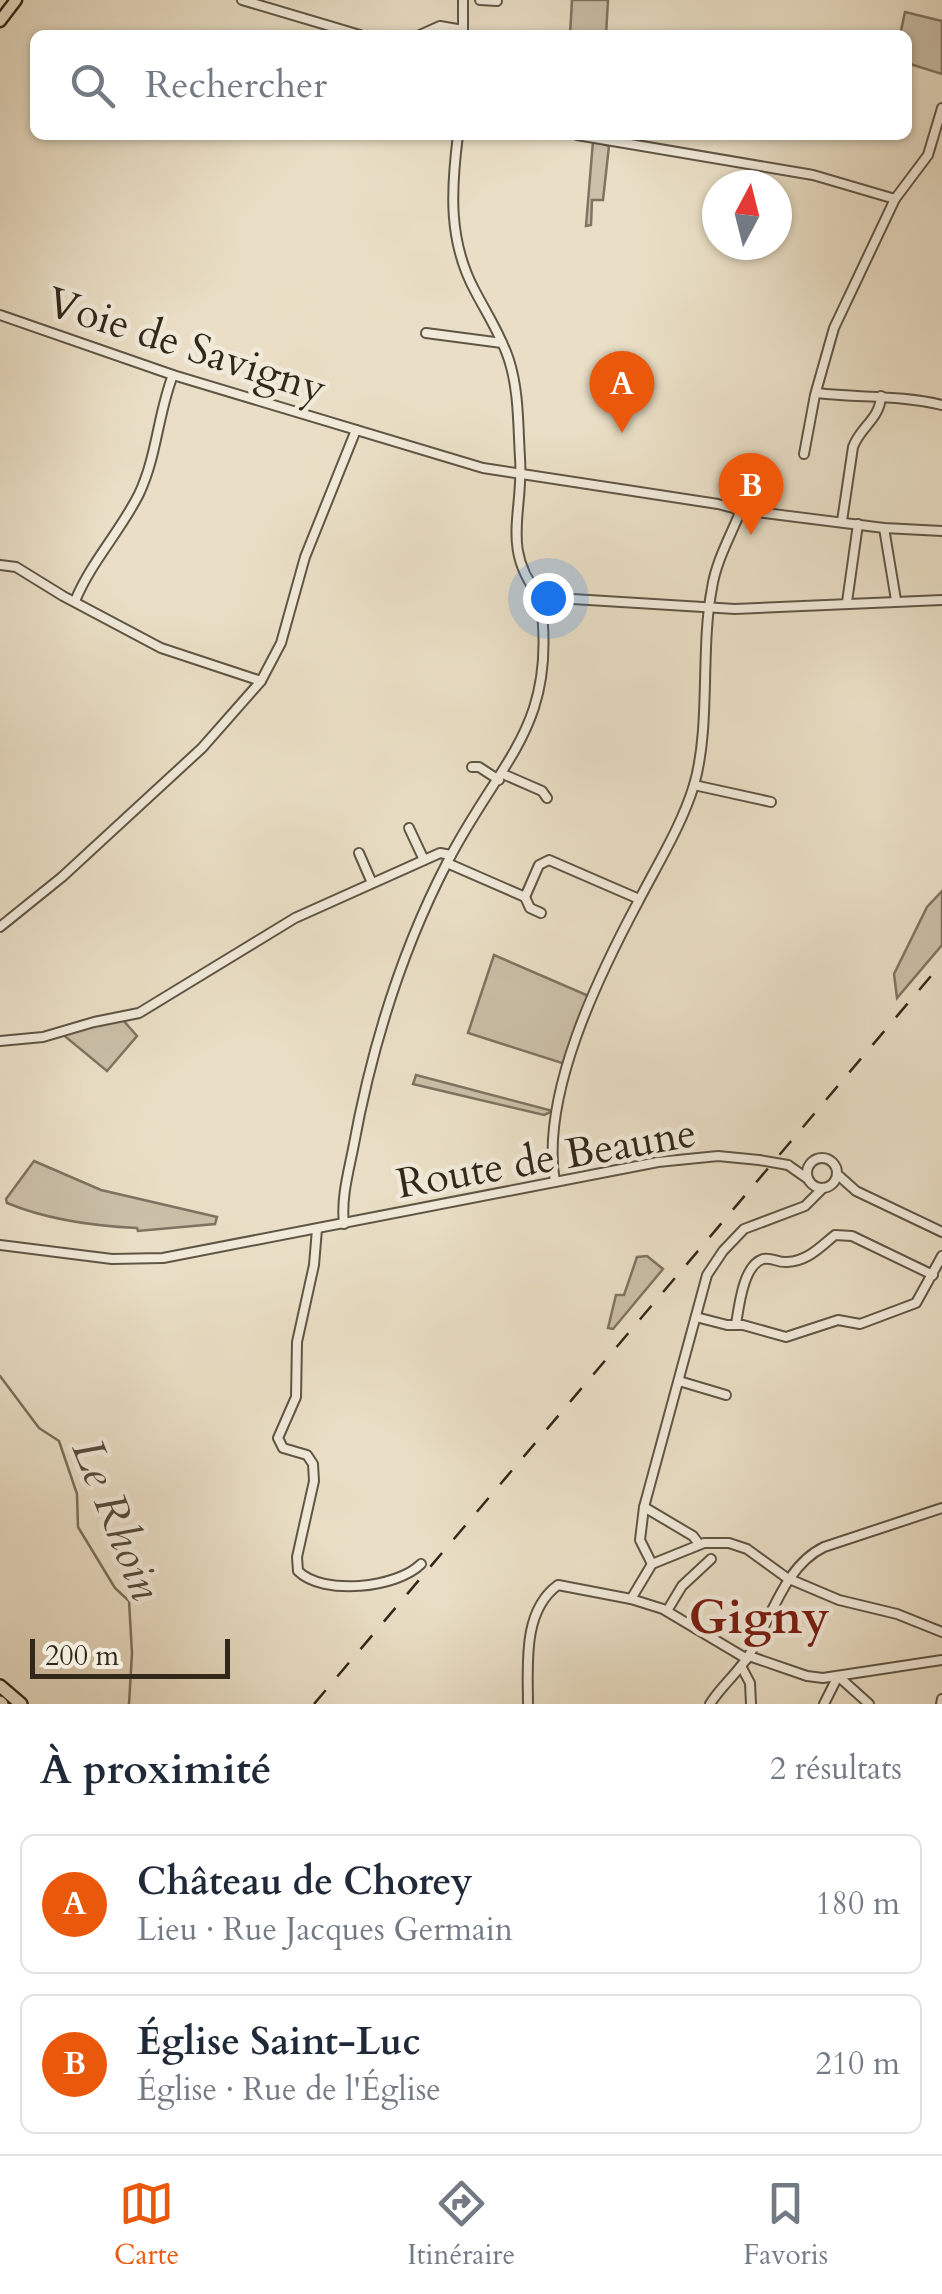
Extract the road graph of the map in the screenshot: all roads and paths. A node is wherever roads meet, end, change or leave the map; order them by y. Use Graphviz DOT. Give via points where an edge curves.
graph roads {
  1 [pos="16,0"];
  2 [pos="242,0"];
  3 [pos="463,0"];
  4 [pos="480,0"];
  5 [pos="497,2"];
  6 [pos="0,22"];
  7 [pos="343,30"];
  8 [pos="462,30"];
  9 [pos="942,108"];
  10 [pos="457,140"];
  11 [pos="606,140"];
  12 [pos="895,199"];
  13 [pos="0,315"];
  14 [pos="426,333"];
  15 [pos="502,343"];
  16 [pos="173,375"];
  17 [pos="818,393"];
  18 [pos="882,396"];
  19 [pos="942,405"];
  20 [pos="356,430"];
  21 [pos="804,454"];
  22 [pos="522,476"];
  23 [pos="741,510"];
  24 [pos="842,521"];
  25 [pos="858,524"];
  26 [pos="884,528"];
  27 [pos="942,531"];
  28 [pos="0,565"];
  29 [pos="540,596"];
  30 [pos="896,600"];
  31 [pos="942,600"];
  32 [pos="75,601"];
  33 [pos="847,602"];
  34 [pos="709,608"];
  35 [pos="262,681"];
  36 [pos="472,767"];
  37 [pos="501,777"];
  38 [pos="694,785"];
  39 [pos="547,798"];
  40 [pos="771,802"];
  41 [pos="409,828"];
  42 [pos="360,853"];
  43 [pos="449,859"];
  44 [pos="424,860"];
  45 [pos="372,883"];
  46 [pos="526,898"];
  47 [pos="639,899"];
  48 [pos="540,913"];
  49 [pos="0,926"];
  50 [pos="0,1041"];
  51 [pos="810,1164"];
  52 [pos="788,1165"];
  53 [pos="837,1174"];
  54 [pos="809,1181"];
  55 [pos="555,1182"];
  56 [pos="826,1187"];
  57 [pos="856,1191"];
  58 [pos="802,1207"];
  59 [pos="344,1224"];
  60 [pos="318,1229"];
  61 [pos="942,1232"];
  62 [pos="0,1245"];
  63 [pos="942,1256"];
  64 [pos="937,1270"];
  65 [pos="696,1316"];
  66 [pos="736,1324"];
  67 [pos="679,1381"];
  68 [pos="726,1396"];
  69 [pos="644,1507"];
  70 [pos="942,1508"];
  71 [pos="699,1544"];
  72 [pos="711,1559"];
  73 [pos="421,1564"];
  74 [pos="652,1564"];
  75 [pos="790,1579"];
  76 [pos="631,1598"];
  77 [pos="667,1611"];
  78 [pos="942,1632"];
  79 [pos="746,1660"];
  80 [pos="942,1660"];
  81 [pos="838,1676"];
  82 [pos="0,1686"];
  83 [pos="21,1704"];
  84 [pos="528,1704"];
  85 [pos="710,1704"];
  86 [pos="751,1704"];
  87 [pos="824,1704"];
  88 [pos="869,1704"];
  1 -- 6 [label="main road"];
  2 -- 7 [label="street"];
  3 -- 8 [label="street"];
  4 -- 5 [label="street"];
  9 -- 12 [label="street" via="928,155"];
  10 -- 15 [label="street" via="451,195 456,242"];
  11 -- 12 [label="street" via="813,175"];
  12 -- 17 [label="street" via="834,328"];
  13 -- 16 [label="street, Voie de Savigny"];
  14 -- 15 [label="street"];
  15 -- 22 [label="street" via="516,394"];
  16 -- 20 [label="street, Voie de Savigny"];
  16 -- 32 [label="street" via="141,490"];
  17 -- 18 [label="street"];
  17 -- 21 [label="street"];
  18 -- 19 [label="street"];
  18 -- 24 [label="street" via="878,414 853,447"];
  20 -- 22 [label="street, Voie de Savigny"];
  20 -- 35 [label="street"];
  22 -- 23 [label="street, Voie de Savigny"];
  22 -- 29 [label="street" via="516,546"];
  23 -- 24 [label="street, Voie de Savigny"];
  23 -- 34 [label="street" via="716,570"];
  24 -- 25 [label="street, Voie de Savigny"];
  25 -- 26 [label="street, Voie de Savigny"];
  25 -- 33 [label="street"];
  26 -- 27 [label="street, Voie de Savigny"];
  26 -- 30 [label="street"];
  28 -- 32 [label="street" via="16,566"];
  29 -- 34 [label="street"];
  29 -- 37 [label="street, Route de Beaune" via="540,695"];
  30 -- 31 [label="street"];
  30 -- 33 [label="street"];
  32 -- 35 [label="street" via="161,648"];
  33 -- 34 [label="street"];
  34 -- 38 [label="street"];
  35 -- 49 [label="street" via="202,748"];
  36 -- 37 [label="street"];
  37 -- 39 [label="street"];
  37 -- 43 [label="street, Route de Beaune"];
  38 -- 40 [label="street"];
  38 -- 47 [label="street"];
  41 -- 44 [label="street"];
  42 -- 45 [label="street"];
  43 -- 44 [label="street" via="440,854"];
  43 -- 46 [label="street"];
  43 -- 59 [label="street, Route de Beaune" via="368,1070"];
  44 -- 45 [label="street"];
  45 -- 50 [label="street" via="295,918 140,1014"];
  46 -- 47 [label="street" via="544,860"];
  46 -- 48 [label="street"];
  47 -- 55 [label="street" via="569,1065 552,1145"];
  51 -- 52 [label="street"];
  51 -- 53 [label="street" via="827,1159"];
  51 -- 54 [label="street"];
  52 -- 54 [label="street"];
  52 -- 55 [label="street, Route de Beaune, bridge" via="696,1156"];
  53 -- 56 [label="street"];
  53 -- 57 [label="street"];
  54 -- 56 [label="street"];
  54 -- 58 [label="street"];
  55 -- 59 [label="street, Route de Beaune"];
  56 -- 57 [label="street"];
  56 -- 58 [label="street"];
  57 -- 61 [label="street"];
  58 -- 65 [label="street" via="747,1227 723,1251 707,1275"];
  59 -- 60 [label="street, Route de Beaune"];
  60 -- 62 [label="street, Route de Beaune" via="149,1260"];
  60 -- 73 [label="street" via="297,1342 296,1397 278,1438 283,1448 307,1455 314,1471 298,1571 311,1580 369,1585"];
  63 -- 64 [label="street"];
  64 -- 66 [label="street" via="916,1303 860,1324 838,1320 786,1337"];
  64 -- 66 [label="street" via="835,1235 822,1250 788,1262 757,1263"];
  65 -- 66 [label="street"];
  65 -- 67 [label="street"];
  67 -- 68 [label="street"];
  67 -- 69 [label="street"];
  69 -- 71 [label="street"];
  69 -- 74 [label="street" via="640,1540"];
  70 -- 75 [label="street" via="824,1546 803,1559"];
  71 -- 74 [label="street"];
  71 -- 75 [label="street" via="738,1545"];
  72 -- 77 [label="street" via="690,1576"];
  74 -- 76 [label="street"];
  75 -- 78 [label="street"];
  75 -- 79 [label="street"];
  76 -- 77 [label="street"];
  76 -- 84 [label="street" via="562,1585 550,1592 528,1645"];
  77 -- 79 [label="street"];
  79 -- 81 [label="street" via="807,1676"];
  79 -- 85 [label="street"];
  79 -- 86 [label="street"];
  80 -- 81 [label="street"];
  81 -- 87 [label="street"];
  81 -- 88 [label="street"];
  82 -- 83 [label="highway"];
}
